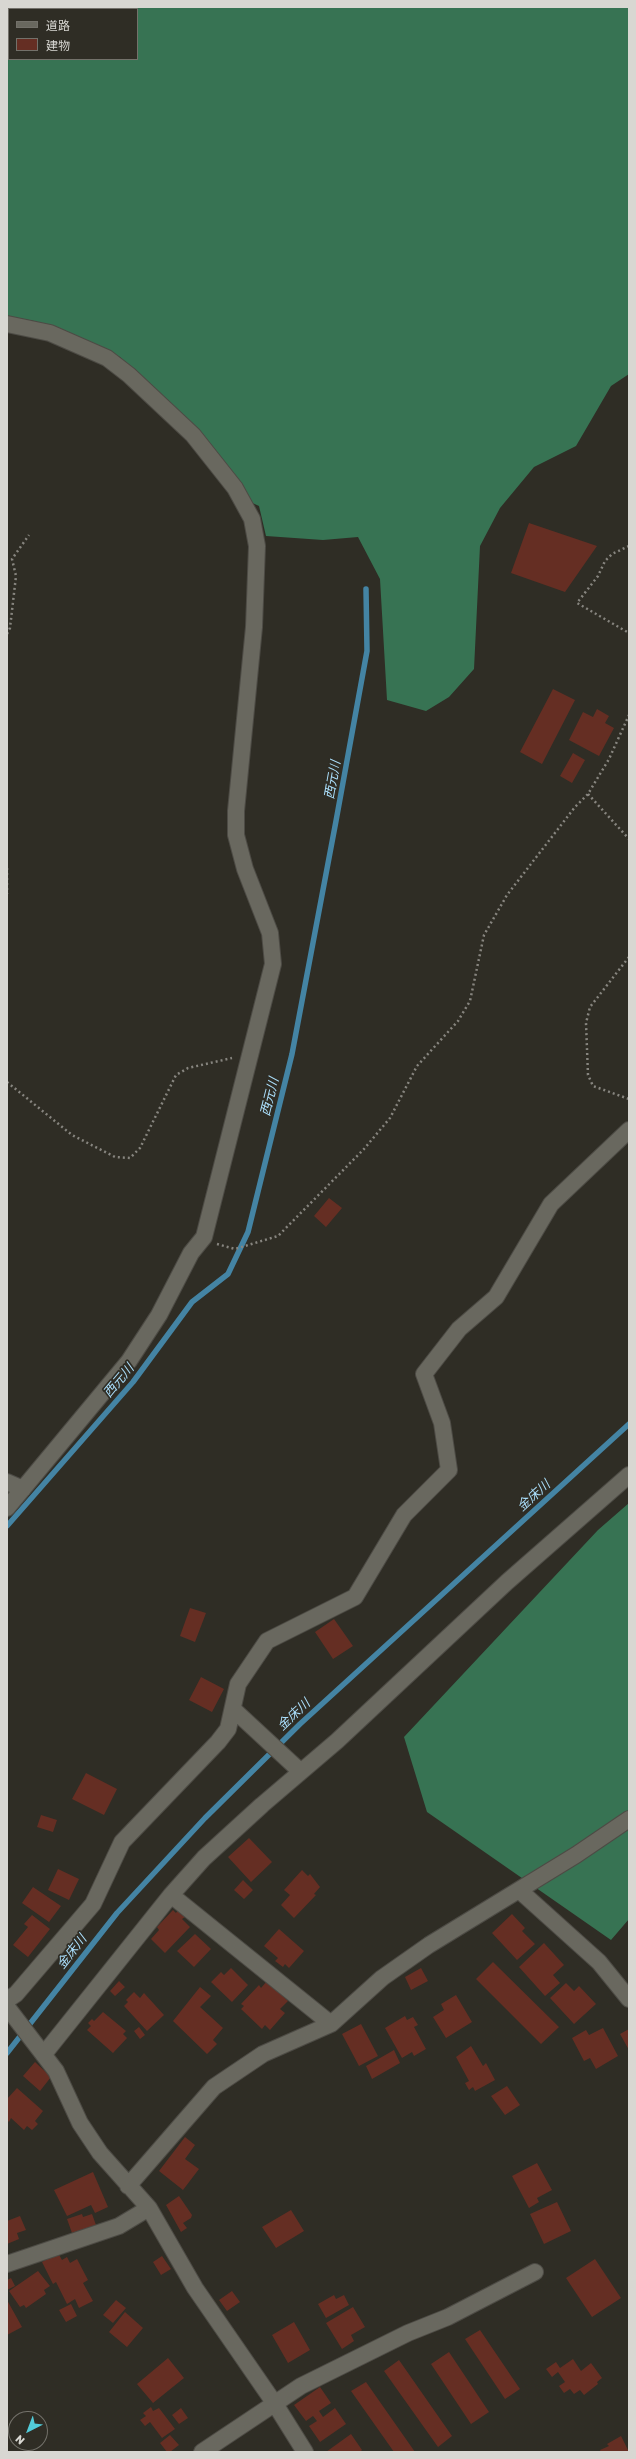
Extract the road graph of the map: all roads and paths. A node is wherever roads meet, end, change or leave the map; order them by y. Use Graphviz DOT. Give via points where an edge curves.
graph roads {
  1 [pos="7,324"];
  2 [pos="29,535"];
  3 [pos="629,546"];
  4 [pos="629,633"];
  5 [pos="7,634"];
  6 [pos="629,715"];
  7 [pos="588,794"];
  8 [pos="629,839"];
  9 [pos="7,868"];
  10 [pos="7,894"];
  11 [pos="629,957"];
  12 [pos="252,1054"];
  13 [pos="7,1082"];
  14 [pos="629,1098"];
  15 [pos="629,1130"];
  16 [pos="221,1246"];
  17 [pos="629,1475"];
  18 [pos="7,1482"];
  19 [pos="23,1489"];
  20 [pos="7,1508"];
  21 [pos="233,1709"];
  22 [pos="295,1766"];
  23 [pos="629,1819"];
  24 [pos="519,1890"];
  25 [pos="170,1895"];
  26 [pos="629,1999"];
  27 [pos="8,2006"];
  28 [pos="332,2024"];
  29 [pos="44,2054"];
  30 [pos="128,2186"];
  31 [pos="150,2208"];
  32 [pos="7,2264"];
  33 [pos="535,2272"];
  34 [pos="275,2404"];
  35 [pos="202,2452"];
  36 [pos="305,2452"];
  1 -- 12 [label="street" via="50,333 107,358 129,375 193,435 236,488 252,519 258,546 254,627 237,797 236,835 245,869 270,933 273,964"];
  2 -- 5 [label="path" via="12,559 16,576 10,628"];
  3 -- 4 [label="path" via="612,554 605,561 598,576 577,603"];
  6 -- 7 [label="path" via="609,759"];
  7 -- 8 [label="path"];
  7 -- 16 [label="path" via="506,895 484,935 470,1001 458,1021 417,1066 390,1118 364,1149 278,1236 235,1249"];
  9 -- 10 [label="path"];
  11 -- 14 [label="path" via="590,1006 586,1023 588,1075 593,1086"];
  12 -- 13 [label="path" via="188,1068 176,1075 140,1148 130,1158 115,1157 72,1135"];
  12 -- 19 [label="street" via="204,1237 191,1253 159,1315 129,1361"];
  15 -- 21 [label="street" via="551,1204 496,1297 459,1329 424,1374 442,1423 449,1470 404,1514 355,1597 267,1641 238,1684"];
  17 -- 22 [label="street" via="507,1582 337,1741"];
  18 -- 19 [label="street"];
  19 -- 20 [label="street"];
  21 -- 22 [label="street"];
  21 -- 27 [label="street" via="228,1729 218,1742 122,1842 93,1904"];
  22 -- 25 [label="street"];
  23 -- 24 [label="street"];
  24 -- 26 [label="street" via="599,1962"];
  24 -- 28 [label="street" via="429,1945 382,1978"];
  25 -- 28 [label="street"];
  25 -- 29 [label="street"];
  27 -- 29 [label="street"];
  28 -- 30 [label="street" via="263,2054 214,2087"];
  29 -- 30 [label="street" via="56,2071 80,2123 100,2154"];
  30 -- 31 [label="street"];
  31 -- 32 [label="street" via="119,2226"];
  31 -- 34 [label="street" via="195,2288"];
  33 -- 34 [label="street" via="448,2317 408,2333 301,2386"];
  34 -- 35 [label="street"];
  34 -- 36 [label="street"];
}
